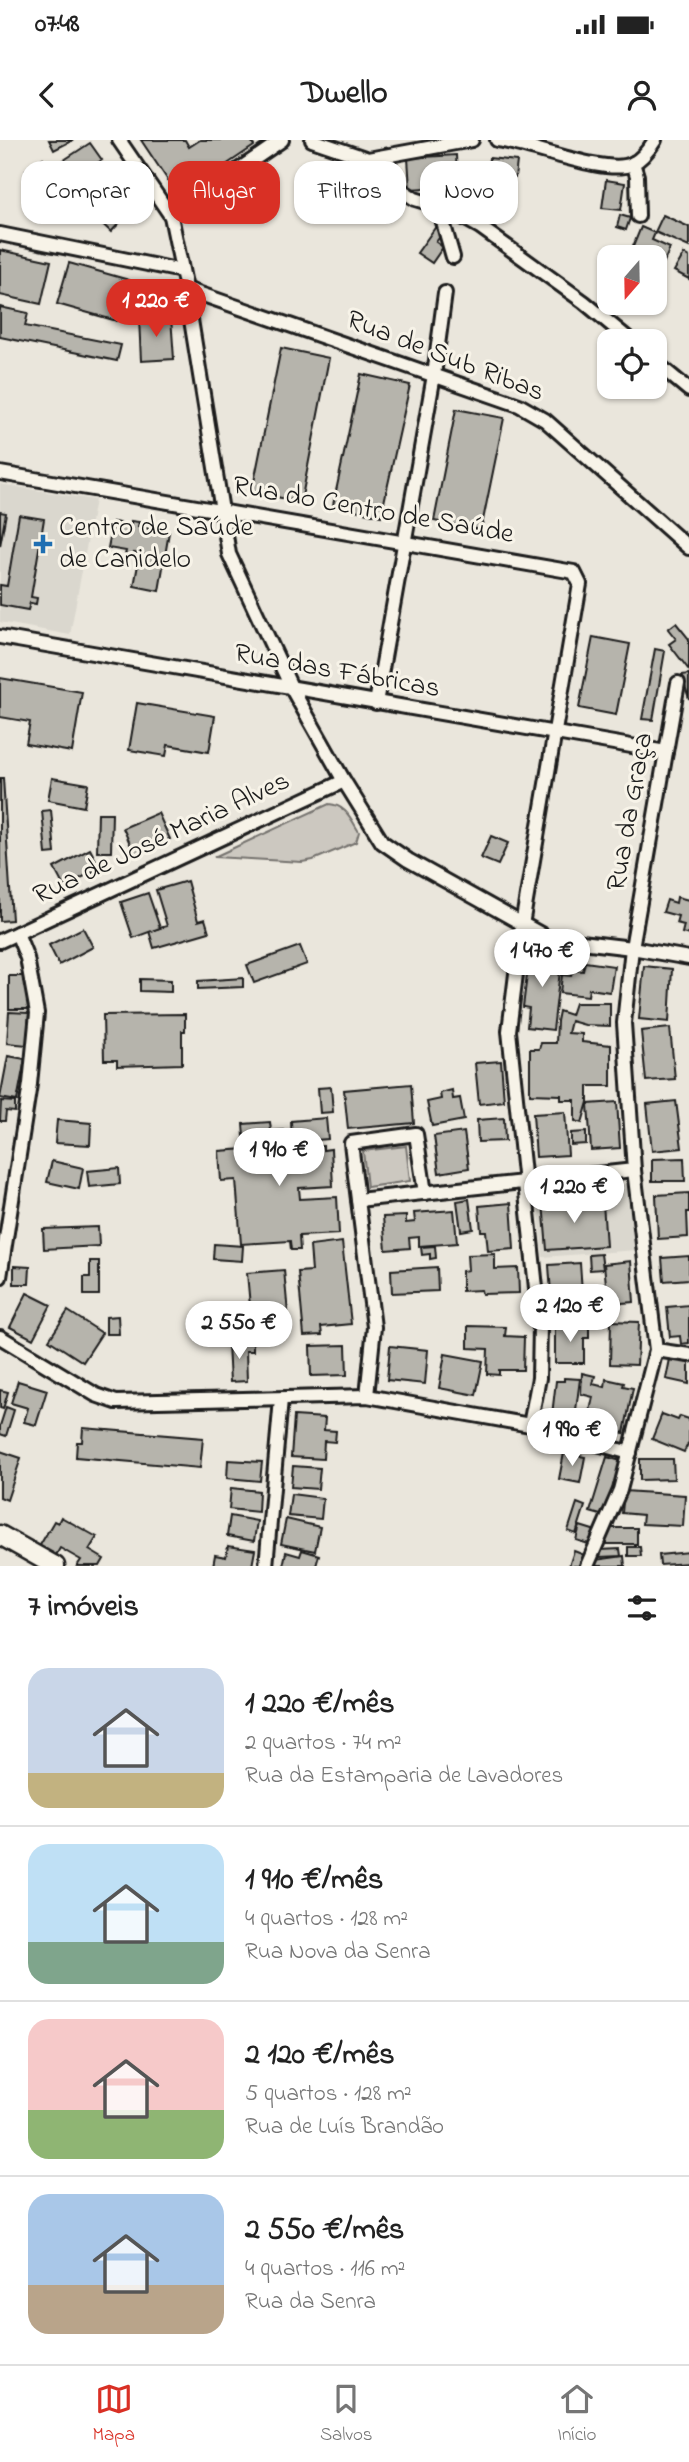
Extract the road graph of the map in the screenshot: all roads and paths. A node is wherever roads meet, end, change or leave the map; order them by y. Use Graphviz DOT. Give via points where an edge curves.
graph roads {
  1 [pos="119,140"];
  2 [pos="282,140"];
  3 [pos="312,140"];
  4 [pos="472,140"];
  5 [pos="498,140"];
  6 [pos="655,140"];
  7 [pos="368,159"];
  8 [pos="251,161"];
  9 [pos="633,163"];
  10 [pos="420,202"];
  11 [pos="168,212"];
  12 [pos="638,216"];
  13 [pos="173,224"];
  14 [pos="444,224"];
  15 [pos="475,224"];
  16 [pos="0,234"];
  17 [pos="453,257"];
  18 [pos="183,271"];
  19 [pos="186,289"];
  20 [pos="445,293"];
  21 [pos="616,329"];
  22 [pos="667,372"];
  23 [pos="434,375"];
  24 [pos="689,390"];
  25 [pos="0,473"];
  26 [pos="220,509"];
  27 [pos="404,541"];
  28 [pos="689,548"];
  29 [pos="0,637"];
  30 [pos="678,683"];
  31 [pos="292,689"];
  32 [pos="376,703"];
  33 [pos="554,733"];
  34 [pos="666,752"];
  35 [pos="344,781"];
  36 [pos="522,925"];
  37 [pos="17,933"];
  38 [pos="0,941"];
  39 [pos="632,948"];
  40 [pos="689,958"];
  41 [pos="634,1170"];
  42 [pos="526,1182"];
  43 [pos="425,1193"];
  44 [pos="358,1200"];
  45 [pos="0,1277"];
  46 [pos="0,1337"];
  47 [pos="656,1350"];
  48 [pos="689,1354"];
  49 [pos="367,1396"];
  50 [pos="281,1399"];
  51 [pos="530,1425"];
  52 [pos="631,1453"];
  53 [pos="0,1535"];
  54 [pos="55,1566"];
  55 [pos="265,1566"];
  56 [pos="587,1566"];
  1 -- 11 [label="street"];
  2 -- 8 [label="street"];
  3 -- 7 [label="street"];
  4 -- 7 [label="street"];
  5 -- 9 [label="street" via="597,165"];
  6 -- 9 [label="street"];
  7 -- 10 [label="street" via="391,183"];
  9 -- 12 [label="street"];
  13 -- 18 [label="street"];
  14 -- 17 [label="street"];
  15 -- 21 [label="street"];
  16 -- 18 [label="street"];
  18 -- 19 [label="street"];
  19 -- 23 [label="street, Rua de Sub Ribas"];
  19 -- 26 [label="street"];
  20 -- 23 [label="street"];
  22 -- 24 [label="street"];
  23 -- 27 [label="street"];
  23 -- 28 [label="street, Rua de Sub Ribas" via="519,405 545,420"];
  25 -- 26 [label="street, Rua do Centro de Saúde"];
  26 -- 27 [label="street, Rua do Centro de Saúde"];
  26 -- 31 [label="street" via="229,554"];
  27 -- 32 [label="street"];
  27 -- 33 [label="street, Rua do Centro de Saúde" via="574,572 580,584"];
  29 -- 31 [label="street, Rua das Fábricas"];
  30 -- 34 [label="street, Rua da Graça"];
  31 -- 32 [label="street, Rua das Fábricas"];
  31 -- 35 [label="street"];
  32 -- 33 [label="street, Rua das Fábricas"];
  33 -- 34 [label="street, Rua das Fábricas"];
  33 -- 36 [label="street"];
  34 -- 39 [label="street, Rua da Graça"];
  35 -- 36 [label="street" via="382,842"];
  35 -- 37 [label="street, Rua de José Maria Alves"];
  36 -- 39 [label="street" via="548,938"];
  36 -- 42 [label="street" via="509,1031"];
  37 -- 38 [label="street, Rua de José Maria Alves"];
  37 -- 45 [label="street" via="27,958 37,1013"];
  39 -- 40 [label="street"];
  39 -- 41 [label="street, Rua da Graça" via="624,1023"];
  41 -- 42 [label="street"];
  41 -- 47 [label="street, Rua da Graça"];
  42 -- 43 [label="street"];
  42 -- 51 [label="street" via="540,1326 540,1378"];
  43 -- 44 [label="street"];
  43 -- 44 [label="street" via="416,1134 351,1143"];
  44 -- 49 [label="street" via="374,1327"];
  46 -- 50 [label="street" via="96,1395 116,1402"];
  47 -- 48 [label="street"];
  47 -- 52 [label="street, Rua da Graça"];
  49 -- 50 [label="street"];
  49 -- 51 [label="street"];
  50 -- 55 [label="street"];
  51 -- 52 [label="street"];
  52 -- 56 [label="street, Rua da Graça"];
  53 -- 54 [label="main road"];
}
